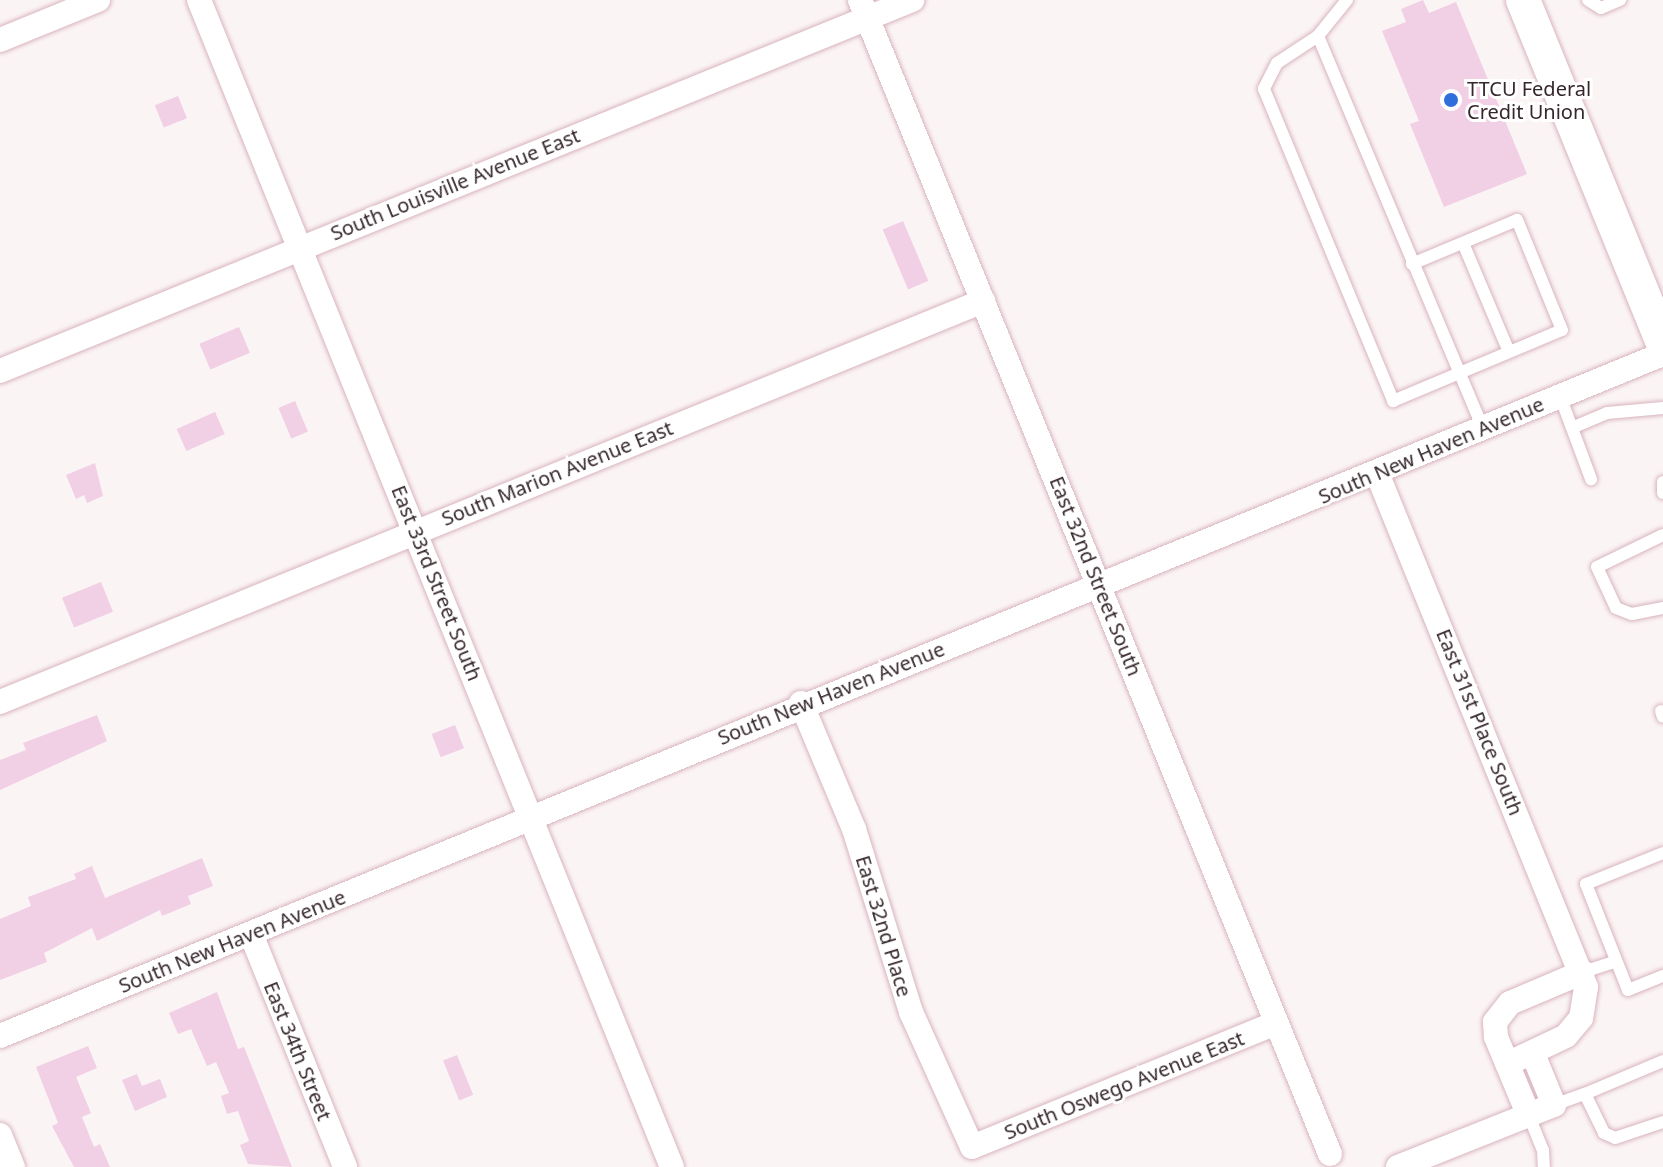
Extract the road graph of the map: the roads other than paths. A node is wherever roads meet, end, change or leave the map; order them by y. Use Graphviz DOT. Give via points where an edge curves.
graph roads {
  1 [pos="98,0"];
  2 [pos="199,0"];
  3 [pos="912,0"];
  4 [pos="1347,0"];
  5 [pos="1523,0"];
  6 [pos="1588,0"];
  7 [pos="1620,0"];
  8 [pos="864,9"];
  9 [pos="1318,36"];
  10 [pos="0,40"];
  11 [pos="1463,243"];
  12 [pos="300,246"];
  13 [pos="1412,264"];
  14 [pos="983,301"];
  15 [pos="1663,343"];
  16 [pos="1509,352"];
  17 [pos="1663,354"];
  18 [pos="0,371"];
  19 [pos="1459,371"];
  20 [pos="1560,396"];
  21 [pos="1663,408"];
  22 [pos="1574,427"];
  23 [pos="1483,428"];
  24 [pos="1377,473"];
  25 [pos="1591,479"];
  26 [pos="1663,482"];
  27 [pos="1663,493"];
  28 [pos="416,530"];
  29 [pos="1663,535"];
  30 [pos="1101,586"];
  31 [pos="1663,608"];
  32 [pos="0,702"];
  33 [pos="801,703"];
  34 [pos="532,817"];
  35 [pos="1663,853"];
  36 [pos="251,934"];
  37 [pos="1616,961"];
  38 [pos="1583,972"];
  39 [pos="1663,976"];
  40 [pos="1276,1023"];
  41 [pos="0,1036"];
  42 [pos="1533,1054"];
  43 [pos="1663,1061"];
  44 [pos="1507,1064"];
  45 [pos="1585,1094"];
  46 [pos="1554,1105"];
  47 [pos="1529,1116"];
  48 [pos="1663,1122"];
  49 [pos="0,1135"];
  50 [pos="972,1147"];
  51 [pos="1330,1154"];
  52 [pos="13,1167"];
  53 [pos="345,1167"];
  54 [pos="672,1167"];
  55 [pos="1398,1167"];
  56 [pos="1544,1167"];
  1 -- 10 [label="street"];
  2 -- 12 [label="street, East 33rd Street South"];
  3 -- 8 [label="street, South Louisville Avenue East"];
  4 -- 9 [label="lane"];
  5 -- 15 [label="main road"];
  6 -- 7 [label="lane" via="1601,8"];
  8 -- 12 [label="street, South Louisville Avenue East"];
  8 -- 14 [label="street, East 32nd Street South"];
  9 -- 13 [label="lane"];
  9 -- 19 [label="lane" via="1277,63 1264,89 1393,401"];
  11 -- 13 [label="lane"];
  11 -- 16 [label="lane"];
  11 -- 16 [label="lane" via="1517,220 1562,330"];
  12 -- 18 [label="street, South Louisville Avenue East"];
  12 -- 28 [label="street, East 33rd Street South"];
  13 -- 19 [label="lane"];
  14 -- 28 [label="street, South Marion Avenue East"];
  14 -- 30 [label="street, East 32nd Street South"];
  16 -- 19 [label="lane"];
  17 -- 20 [label="street, South New Haven Avenue"];
  19 -- 23 [label="lane"];
  20 -- 22 [label="lane"];
  20 -- 23 [label="street, South New Haven Avenue"];
  21 -- 22 [label="lane" via="1607,413"];
  22 -- 25 [label="lane"];
  23 -- 24 [label="street, South New Haven Avenue"];
  24 -- 30 [label="street, South New Haven Avenue"];
  24 -- 38 [label="street, East 31st Place South"];
  26 -- 27 [label="lane"];
  28 -- 32 [label="street, South Marion Avenue East"];
  28 -- 34 [label="street, East 33rd Street South"];
  29 -- 31 [label="lane" via="1597,567 1616,608 1632,614"];
  30 -- 33 [label="street, South New Haven Avenue"];
  30 -- 40 [label="street, East 32nd Street South"];
  33 -- 34 [label="street, South New Haven Avenue"];
  33 -- 50 [label="street, East 32nd Place" via="854,829 911,1012"];
  34 -- 36 [label="street, South New Haven Avenue"];
  34 -- 54 [label="street, East 33rd Street South"];
  35 -- 37 [label="lane" via="1586,884"];
  36 -- 41 [label="street, South New Haven Avenue"];
  36 -- 53 [label="street, East 34th Street"];
  37 -- 38 [label="lane"];
  37 -- 39 [label="lane" via="1628,990"];
  38 -- 42 [label="street, East 31st Place South" via="1587,1002 1581,1018 1566,1036"];
  38 -- 44 [label="street" via="1500,1012 1496,1037"];
  40 -- 50 [label="street, South Oswego Avenue East"];
  40 -- 51 [label="street, East 32nd Street South"];
  42 -- 44 [label="street, East 31st Place South"];
  42 -- 46 [label="street"];
  43 -- 45 [label="lane"];
  44 -- 47 [label="street"];
  45 -- 46 [label="lane"];
  45 -- 48 [label="lane" via="1604,1133 1615,1138"];
  46 -- 47 [label="street"];
  47 -- 55 [label="street"];
  47 -- 56 [label="lane"];
  49 -- 52 [label="street"];
}
